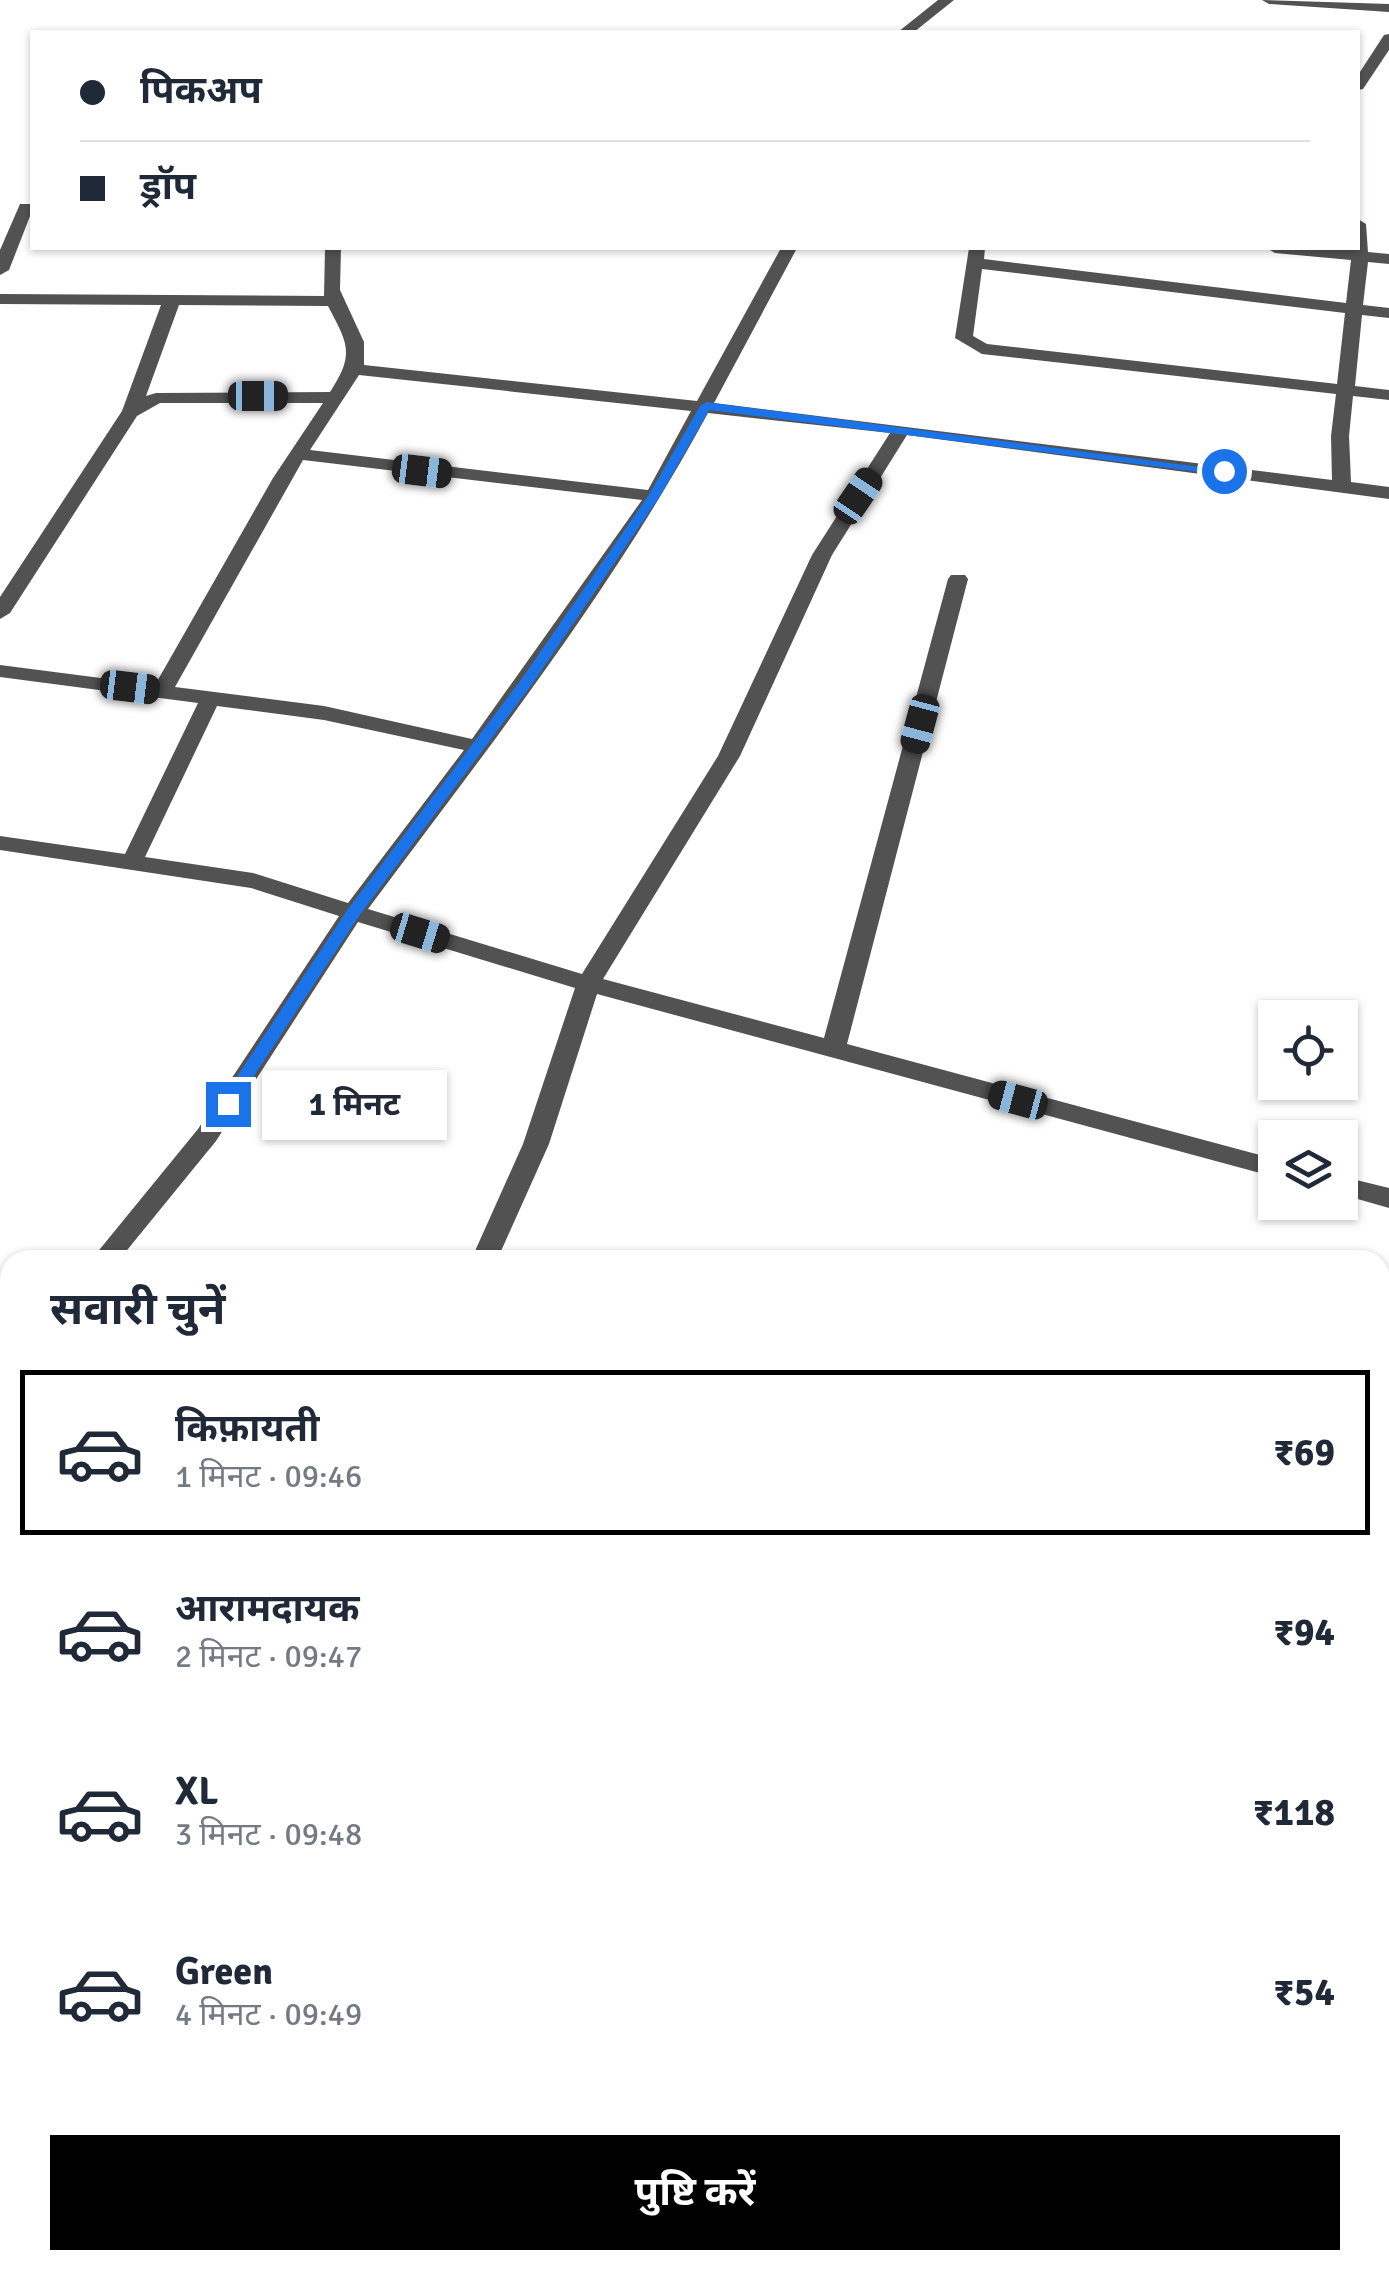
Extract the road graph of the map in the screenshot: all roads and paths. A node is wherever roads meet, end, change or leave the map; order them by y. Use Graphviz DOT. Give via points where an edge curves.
graph roads {
  1 [pos="947,0"];
  2 [pos="1269,0"];
  3 [pos="1389,8"];
  4 [pos="908,30"];
  5 [pos="1389,38"];
  6 [pos="1363,68"];
  7 [pos="0,207"];
  8 [pos="29,207"];
  9 [pos="333,250"];
  10 [pos="788,250"];
  11 [pos="1297,250"];
  12 [pos="1360,250"];
  13 [pos="976,255"];
  14 [pos="1360,256"];
  15 [pos="1389,259"];
  16 [pos="0,270"];
  17 [pos="0,299"];
  18 [pos="172,300"];
  19 [pos="334,301"];
  20 [pos="1352,310"];
  21 [pos="1389,313"];
  22 [pos="354,369"];
  23 [pos="1345,390"];
  24 [pos="1389,395"];
  25 [pos="334,397"];
  26 [pos="706,406"];
  27 [pos="130,412"];
  28 [pos="902,430"];
  29 [pos="298,454"];
  30 [pos="1342,486"];
  31 [pos="1389,493"];
  32 [pos="654,496"];
  33 [pos="958,579"];
  34 [pos="0,613"];
  35 [pos="0,671"];
  36 [pos="162,691"];
  37 [pos="211,697"];
  38 [pos="479,747"];
  39 [pos="0,843"];
  40 [pos="133,860"];
  41 [pos="353,912"];
  42 [pos="588,984"];
  43 [pos="833,1050"];
  44 [pos="1258,1163"];
  45 [pos="1358,1190"];
  46 [pos="1389,1198"];
  47 [pos="112,1250"];
  48 [pos="488,1250"];
  1 -- 4 [label="street"];
  2 -- 3 [label="street"];
  5 -- 6 [label="street"];
  7 -- 8 [label="street"];
  8 -- 16 [label="street"];
  9 -- 19 [label="street"];
  10 -- 26 [label="street"];
  11 -- 14 [label="street"];
  12 -- 14 [label="street"];
  13 -- 20 [label="street"];
  13 -- 23 [label="street" via="964,338 982,349"];
  14 -- 15 [label="street"];
  14 -- 20 [label="street"];
  17 -- 18 [label="street"];
  18 -- 19 [label="street"];
  18 -- 27 [label="street"];
  19 -- 22 [label="street" via="355,334"];
  20 -- 21 [label="street"];
  20 -- 23 [label="street"];
  22 -- 25 [label="street"];
  22 -- 26 [label="street"];
  23 -- 24 [label="street"];
  23 -- 30 [label="street"];
  25 -- 27 [label="street" via="183,396 156,398"];
  25 -- 29 [label="street"];
  26 -- 28 [label="street"];
  26 -- 32 [label="street"];
  27 -- 34 [label="street"];
  28 -- 30 [label="street"];
  28 -- 42 [label="street" via="822,555 729,756"];
  29 -- 32 [label="street"];
  29 -- 36 [label="street"];
  30 -- 31 [label="street"];
  32 -- 38 [label="street"];
  33 -- 43 [label="street"];
  35 -- 36 [label="street"];
  36 -- 37 [label="street"];
  37 -- 38 [label="street"];
  37 -- 40 [label="street"];
  38 -- 41 [label="street"];
  39 -- 40 [label="street"];
  40 -- 41 [label="street" via="253,882"];
  41 -- 42 [label="street"];
  41 -- 47 [label="street" via="206,1136"];
  42 -- 43 [label="street"];
  42 -- 48 [label="street" via="536,1144"];
  43 -- 44 [label="street"];
  45 -- 46 [label="street"];
}
